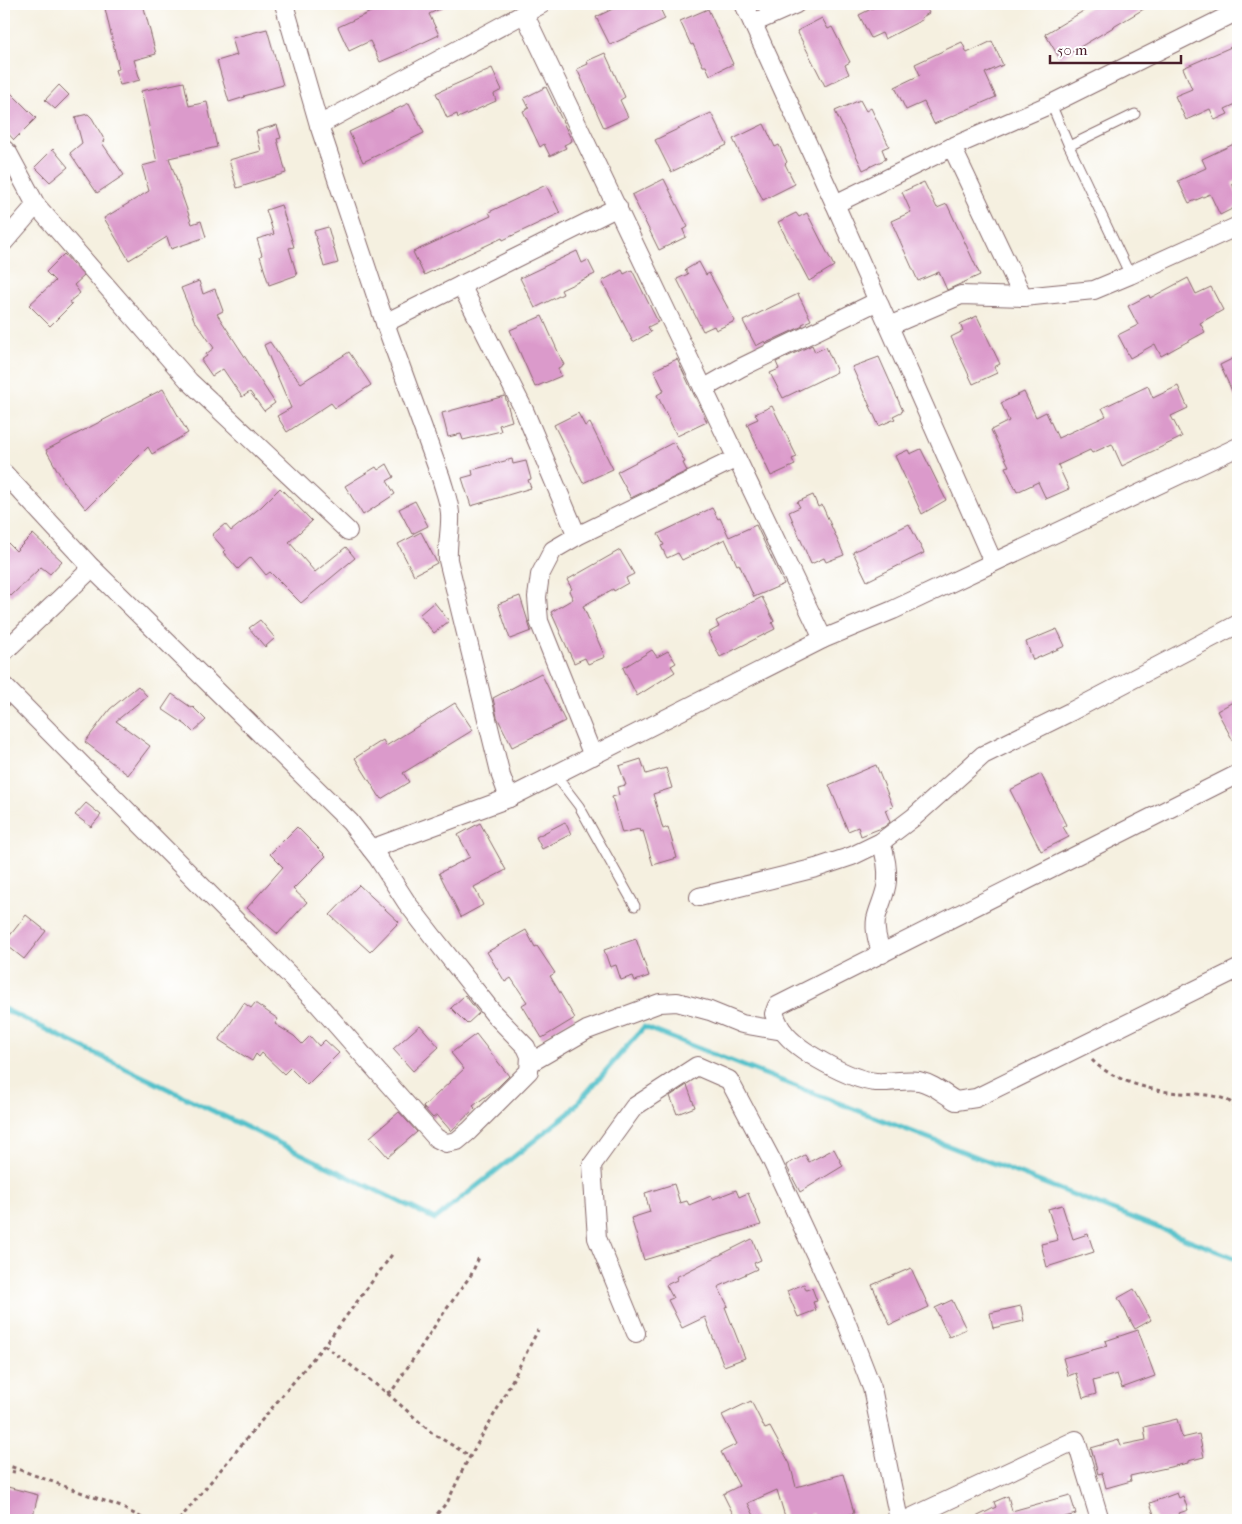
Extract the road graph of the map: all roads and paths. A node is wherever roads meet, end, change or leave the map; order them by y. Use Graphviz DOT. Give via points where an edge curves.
graph roads {
  1 [pos="284,4"];
  2 [pos="542,4"];
  3 [pos="744,4"];
  4 [pos="796,4"];
  5 [pos="1238,11"];
  6 [pos="524,13"];
  7 [pos="753,24"];
  8 [pos="1051,104"];
  9 [pos="1135,114"];
  10 [pos="319,125"];
  11 [pos="1069,146"];
  12 [pos="952,147"];
  13 [pos="4,149"];
  14 [pos="835,204"];
  15 [pos="36,205"];
  16 [pos="618,207"];
  17 [pos="1238,226"];
  18 [pos="4,242"];
  19 [pos="1130,275"];
  20 [pos="461,285"];
  21 [pos="1024,297"];
  22 [pos="878,301"];
  23 [pos="385,322"];
  24 [pos="889,326"];
  25 [pos="703,389"];
  26 [pos="1238,447"];
  27 [pos="735,459"];
  28 [pos="4,474"];
  29 [pos="348,531"];
  30 [pos="577,536"];
  31 [pos="994,562"];
  32 [pos="92,568"];
  33 [pos="1238,624"];
  34 [pos="823,639"];
  35 [pos="4,652"];
  36 [pos="4,686"];
  37 [pos="593,756"];
  38 [pos="1238,774"];
  39 [pos="556,776"];
  40 [pos="509,798"];
  41 [pos="881,842"];
  42 [pos="371,849"];
  43 [pos="699,898"];
  44 [pos="635,906"];
  45 [pos="882,954"];
  46 [pos="1238,970"];
  47 [pos="783,1031"];
  48 [pos="1080,1047"];
  49 [pos="530,1063"];
  50 [pos="1238,1111"];
  51 [pos="394,1252"];
  52 [pos="480,1255"];
  53 [pos="538,1330"];
  54 [pos="636,1333"];
  55 [pos="324,1345"];
  56 [pos="387,1394"];
  57 [pos="470,1456"];
  58 [pos="4,1464"];
  59 [pos="4,1470"];
  60 [pos="15,1472"];
  61 [pos="146,1520"];
  62 [pos="179,1520"];
  63 [pos="432,1520"];
  64 [pos="899,1520"];
  65 [pos="906,1520"];
  66 [pos="1100,1520"];
  1 -- 10 [label="street"];
  2 -- 6 [label="street"];
  3 -- 7 [label="street"];
  4 -- 7 [label="street"];
  5 -- 8 [label="street"];
  6 -- 10 [label="street"];
  6 -- 16 [label="street"];
  7 -- 14 [label="street"];
  8 -- 11 [label="lane"];
  8 -- 12 [label="street"];
  9 -- 11 [label="lane"];
  10 -- 23 [label="street"];
  11 -- 19 [label="lane"];
  12 -- 14 [label="street"];
  12 -- 21 [label="street"];
  13 -- 15 [label="street"];
  14 -- 22 [label="street"];
  15 -- 18 [label="street"];
  15 -- 29 [label="street" via="189,381"];
  16 -- 20 [label="street"];
  16 -- 25 [label="street"];
  17 -- 19 [label="street"];
  19 -- 21 [label="street" via="1094,290"];
  20 -- 23 [label="street"];
  20 -- 30 [label="street" via="524,410"];
  21 -- 24 [label="street" via="961,295"];
  22 -- 24 [label="street"];
  22 -- 25 [label="street"];
  23 -- 40 [label="street" via="448,502 448,560"];
  24 -- 31 [label="street"];
  25 -- 27 [label="street"];
  26 -- 31 [label="street"];
  27 -- 30 [label="street"];
  27 -- 34 [label="street"];
  28 -- 32 [label="street"];
  30 -- 37 [label="street" via="554,550 540,575 537,597 539,621"];
  31 -- 34 [label="street"];
  32 -- 35 [label="street"];
  32 -- 42 [label="street" via="338,810"];
  33 -- 41 [label="street" via="982,755 914,817"];
  34 -- 37 [label="street"];
  36 -- 49 [label="street" via="318,1004 436,1138 446,1143 457,1141 469,1132 523,1079"];
  37 -- 39 [label="street"];
  38 -- 45 [label="street"];
  39 -- 40 [label="street"];
  39 -- 44 [label="lane" via="578,806"];
  40 -- 42 [label="street"];
  41 -- 43 [label="street" via="816,868"];
  41 -- 45 [label="street" via="886,856 887,880 876,919 876,935"];
  42 -- 49 [label="street" via="434,938 494,1014 526,1047"];
  45 -- 47 [label="street" via="777,1006 774,1014"];
  46 -- 48 [label="street"];
  47 -- 48 [label="street" via="808,1053 846,1073 874,1082 918,1081 932,1085 956,1101 976,1098"];
  47 -- 49 [label="street" via="742,1024 677,1002 660,1003 587,1030"];
  48 -- 50 [label="path" via="1097,1066 1128,1082 1167,1092 1228,1101"];
  51 -- 55 [label="path"];
  52 -- 56 [label="path" via="471,1276"];
  53 -- 57 [label="path" via="500,1406"];
  54 -- 64 [label="street" via="597,1238 592,1164 634,1106 697,1066 729,1080 772,1161 844,1316 872,1388"];
  55 -- 56 [label="path"];
  55 -- 62 [label="path"];
  56 -- 57 [label="path" via="432,1434"];
  57 -- 63 [label="path" via="448,1501"];
  58 -- 61 [label="path" via="121,1507"];
  59 -- 60 [label="path"];
  65 -- 66 [label="street" via="1076,1440"];
}
